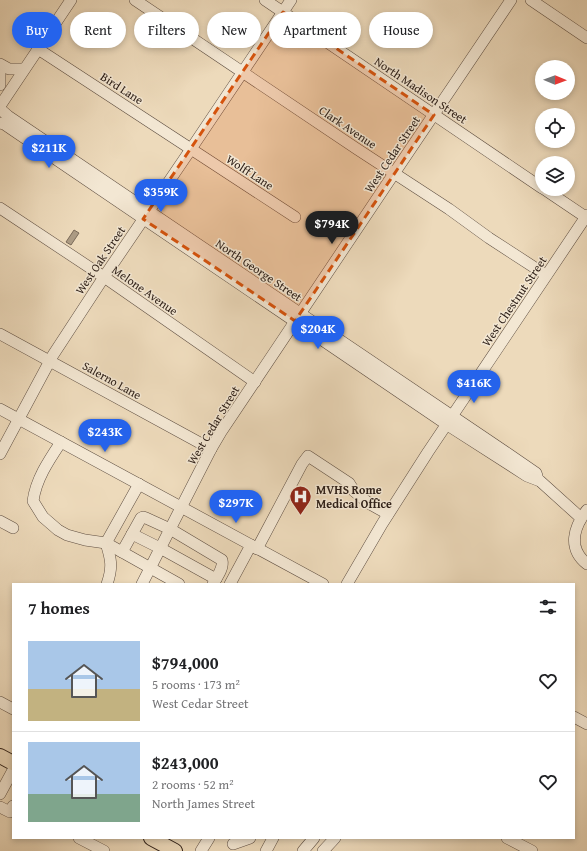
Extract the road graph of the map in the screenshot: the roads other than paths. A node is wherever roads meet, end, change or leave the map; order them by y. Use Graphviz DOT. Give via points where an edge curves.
graph roads {
  1 [pos="71,0"];
  2 [pos="135,0"];
  3 [pos="265,0"];
  4 [pos="291,0"];
  5 [pos="511,0"];
  6 [pos="531,0"];
  7 [pos="283,12"];
  8 [pos="269,33"];
  9 [pos="587,38"];
  10 [pos="336,48"];
  11 [pos="38,49"];
  12 [pos="0,64"];
  13 [pos="24,70"];
  14 [pos="243,72"];
  15 [pos="0,74"];
  16 [pos="0,85"];
  17 [pos="0,108"];
  18 [pos="434,115"];
  19 [pos="0,123"];
  20 [pos="191,149"];
  21 [pos="394,174"];
  22 [pos="535,183"];
  23 [pos="555,196"];
  24 [pos="0,208"];
  25 [pos="146,215"];
  26 [pos="295,217"];
  27 [pos="587,217"];
  28 [pos="546,276"];
  29 [pos="104,277"];
  30 [pos="298,317"];
  31 [pos="0,334"];
  32 [pos="50,361"];
  33 [pos="254,382"];
  34 [pos="0,409"];
  35 [pos="19,419"];
  36 [pos="449,419"];
  37 [pos="60,442"];
  38 [pos="211,449"];
  39 [pos="0,454"];
  40 [pos="139,484"];
  41 [pos="181,507"];
  42 [pos="388,514"];
  43 [pos="584,514"];
  44 [pos="0,521"];
  45 [pos="13,528"];
  46 [pos="170,530"];
  47 [pos="132,534"];
  48 [pos="106,543"];
  49 [pos="254,547"];
  50 [pos="160,548"];
  51 [pos="122,552"];
  52 [pos="587,564"];
  53 [pos="150,568"];
  54 [pos="215,582"];
  55 [pos="107,583"];
  56 [pos="143,583"];
  57 [pos="177,583"];
  58 [pos="231,583"];
  59 [pos="320,583"];
  60 [pos="348,583"];
  61 [pos="0,702"];
  62 [pos="12,708"];
  63 [pos="575,718"];
  64 [pos="587,724"];
  65 [pos="0,756"];
  66 [pos="12,762"];
  67 [pos="12,772"];
  68 [pos="0,794"];
  69 [pos="0,807"];
  70 [pos="12,808"];
  71 [pos="81,839"];
  72 [pos="155,839"];
  73 [pos="207,839"];
  74 [pos="247,839"];
  75 [pos="268,839"];
  76 [pos="272,839"];
  77 [pos="334,839"];
  78 [pos="509,839"];
  79 [pos="233,844"];
  80 [pos="104,851"];
  81 [pos="175,851"];
  82 [pos="201,851"];
  83 [pos="262,851"];
  84 [pos="266,851"];
  85 [pos="323,851"];
  86 [pos="532,851"];
  1 -- 11 [label="street"];
  2 -- 14 [label="street, Clark Avenue"];
  3 -- 7 [label="street, North Madison Street"];
  4 -- 7 [label="street, West Oak Street"];
  5 -- 18 [label="street, West Cedar Street"];
  6 -- 9 [label="street"];
  8 -- 14 [label="street, West Oak Street"];
  10 -- 18 [label="street, North Madison Street"];
  11 -- 13 [label="street"];
  11 -- 20 [label="street, Bird Lane"];
  12 -- 13 [label="street" via="9,69"];
  13 -- 17 [label="street"];
  14 -- 20 [label="street, West Oak Street"];
  14 -- 21 [label="street, Clark Avenue"];
  15 -- 16 [label="street"];
  17 -- 25 [label="street, North George Street"];
  18 -- 21 [label="street, West Cedar Street"];
  18 -- 22 [label="street, North Madison Street"];
  19 -- 25 [label="street, North George Street"];
  20 -- 25 [label="street, West Oak Street"];
  20 -- 26 [label="street, Wolff Lane"];
  21 -- 28 [label="street, Clark Avenue"];
  21 -- 30 [label="street, West Cedar Street"];
  23 -- 27 [label="street, North Madison Street"];
  24 -- 29 [label="street, Melone Avenue"];
  25 -- 29 [label="street, West Oak Street"];
  25 -- 30 [label="street, North George Street"];
  27 -- 28 [label="street, West Chestnut Street"];
  28 -- 36 [label="street, West Chestnut Street"];
  29 -- 32 [label="street, West Oak Street"];
  29 -- 33 [label="street, Melone Avenue"];
  30 -- 33 [label="street, West Cedar Street"];
  30 -- 36 [label="street, North George Street"];
  31 -- 32 [label="street, Salerno Lane"];
  32 -- 35 [label="street, West Oak Street"];
  32 -- 38 [label="street, Salerno Lane"];
  33 -- 38 [label="street, West Cedar Street"];
  34 -- 35 [label="street"];
  35 -- 37 [label="street"];
  35 -- 39 [label="street, West Oak Street"];
  36 -- 42 [label="street, West Chestnut Street"];
  36 -- 43 [label="street, North George Street"];
  37 -- 40 [label="street"];
  37 -- 48 [label="street" via="35,489 33,501 43,517 58,530 85,540"];
  38 -- 41 [label="street, West Cedar Street"];
  40 -- 41 [label="street"];
  40 -- 48 [label="street"];
  41 -- 46 [label="street, West Cedar Street"];
  41 -- 49 [label="street"];
  42 -- 49 [label="street" via="365,500 349,483 308,456"];
  42 -- 60 [label="street, West Chestnut Street"];
  43 -- 52 [label="street, North George Street" via="574,537 576,551"];
  44 -- 45 [label="street"];
  46 -- 47 [label="street" via="143,517"];
  46 -- 50 [label="street, West Cedar Street"];
  46 -- 54 [label="street" via="222,560 222,568"];
  47 -- 50 [label="street"];
  47 -- 51 [label="street"];
  48 -- 51 [label="street"];
  48 -- 55 [label="street" via="111,559 111,574"];
  49 -- 58 [label="street"];
  49 -- 59 [label="street"];
  50 -- 53 [label="street, West Cedar Street"];
  50 -- 54 [label="street"];
  51 -- 53 [label="street"];
  53 -- 56 [label="street, West Cedar Street"];
  53 -- 57 [label="street"];
  61 -- 62 [label="street"];
  63 -- 64 [label="street"];
  65 -- 66 [label="main road"];
  67 -- 68 [label="street"];
  69 -- 70 [label="street" via="10,812"];
  71 -- 80 [label="street"];
  72 -- 81 [label="main road"];
  73 -- 82 [label="street"];
  74 -- 79 [label="street"];
  75 -- 83 [label="street"];
  76 -- 84 [label="street"];
  77 -- 85 [label="street"];
  78 -- 86 [label="street"];
}
